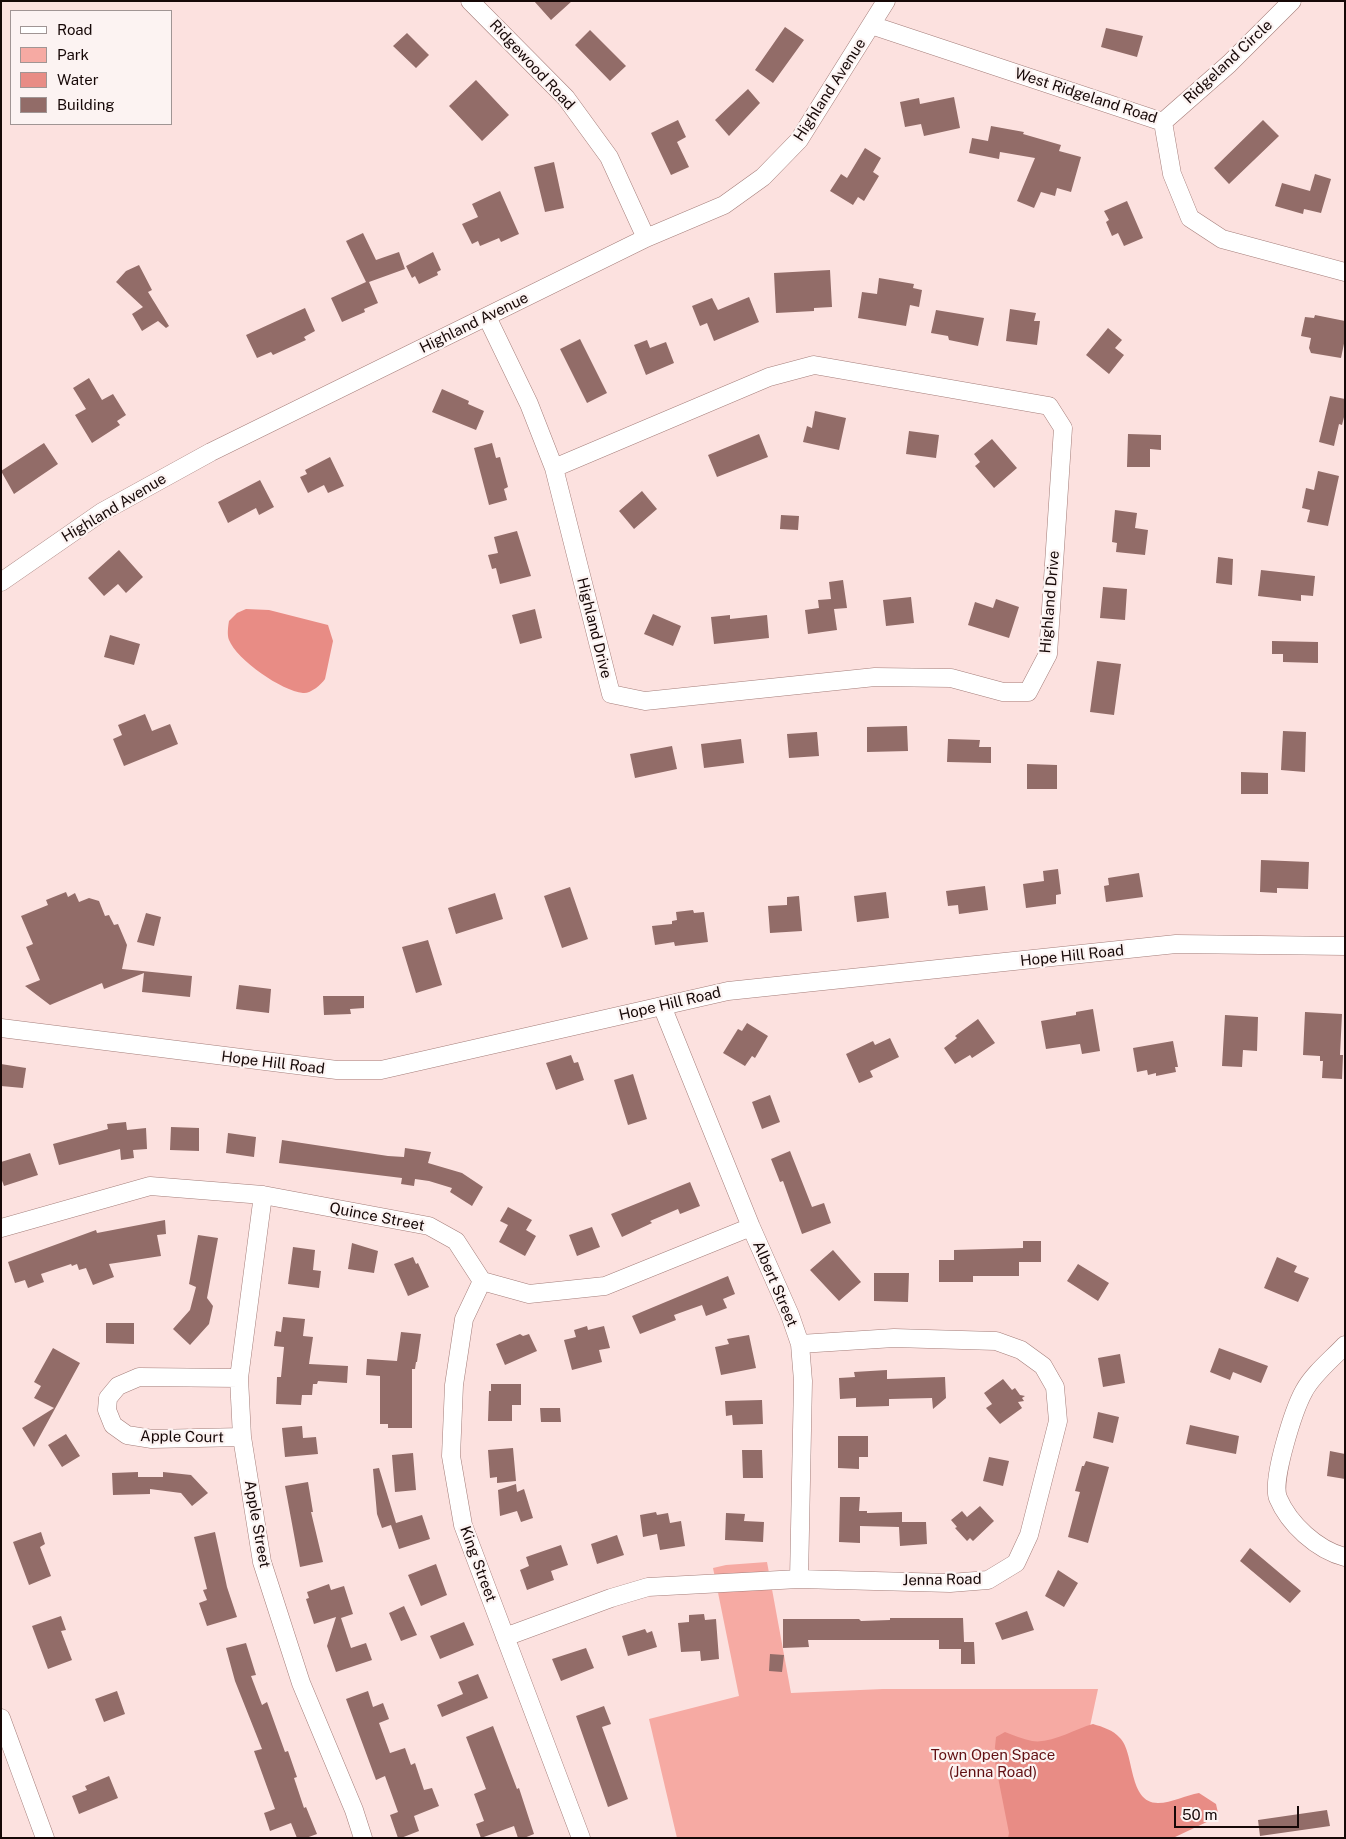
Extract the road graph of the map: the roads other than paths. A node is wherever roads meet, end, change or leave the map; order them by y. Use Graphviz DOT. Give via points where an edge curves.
graph roads {
  1 [pos="470,1"];
  2 [pos="886,1"];
  3 [pos="1292,1"];
  4 [pos="871,25"];
  5 [pos="1164,122"];
  6 [pos="646,238"];
  7 [pos="1345,272"];
  8 [pos="487,317"];
  9 [pos="554,468"];
  10 [pos="1,582"];
  11 [pos="1345,946"];
  12 [pos="662,1006"];
  13 [pos="1,1028"];
  14 [pos="263,1195"];
  15 [pos="751,1227"];
  16 [pos="1,1228"];
  17 [pos="482,1281"];
  18 [pos="800,1344"];
  19 [pos="1345,1345"];
  20 [pos="239,1378"];
  21 [pos="242,1437"];
  22 [pos="1345,1557"];
  23 [pos="799,1580"];
  24 [pos="505,1637"];
  25 [pos="1,1718"];
  26 [pos="45,1838"];
  27 [pos="363,1838"];
  28 [pos="581,1838"];
  1 -- 6 [label="street, Ridgewood Road" via="571,105 609,157"];
  2 -- 4 [label="street, Highland Avenue"];
  3 -- 5 [label="street, Ridgeland Circle" via="1229,64"];
  4 -- 5 [label="street, West Ridgeland Road"];
  4 -- 6 [label="street, Highland Avenue" via="799,140 763,177 724,205"];
  5 -- 7 [label="street, West Ridgeland Road" via="1172,174 1190,218 1222,239"];
  6 -- 8 [label="street, Highland Avenue"];
  8 -- 9 [label="street, Highland Drive" via="529,404"];
  8 -- 10 [label="street, Highland Avenue" via="150,484 102,512"];
  9 -- 9 [label="street, Highland Drive" via="769,376 814,366 1049,406 1063,428 1048,654 1028,692 1002,692 951,678 875,677 645,701 611,694"];
  11 -- 12 [label="street, Hope Hill Road" via="1176,944 728,991"];
  12 -- 13 [label="street, Hope Hill Road" via="381,1070 337,1070"];
  12 -- 15 [label="street, Albert Street"];
  14 -- 16 [label="street, Quince Street" via="150,1186"];
  14 -- 17 [label="street, Quince Street" via="429,1226 456,1241"];
  14 -- 20 [label="street, Apple Street"];
  15 -- 17 [label="street" via="605,1286 529,1294"];
  15 -- 18 [label="street, Albert Street"];
  17 -- 24 [label="street, King Street" via="464,1319 454,1385 451,1456 463,1526"];
  18 -- 23 [label="street, Albert Street" via="803,1381"];
  18 -- 23 [label="street, Jenna Road" via="894,1338 996,1341 1022,1350 1043,1366 1055,1387 1058,1422 1029,1535 1016,1564 988,1580 950,1583"];
  19 -- 22 [label="street" via="1304,1390 1283,1445 1277,1496 1299,1530 1336,1555"];
  20 -- 21 [label="street, Apple Street"];
  20 -- 21 [label="street, Apple Court" via="139,1377 118,1386 108,1398 107,1410 114,1424 127,1435 152,1439"];
  21 -- 27 [label="street, Apple Street" via="262,1562 301,1683"];
  23 -- 24 [label="street, Jenna Road" via="648,1587"];
  24 -- 28 [label="street, King Street"];
  25 -- 26 [label="street"];
}
